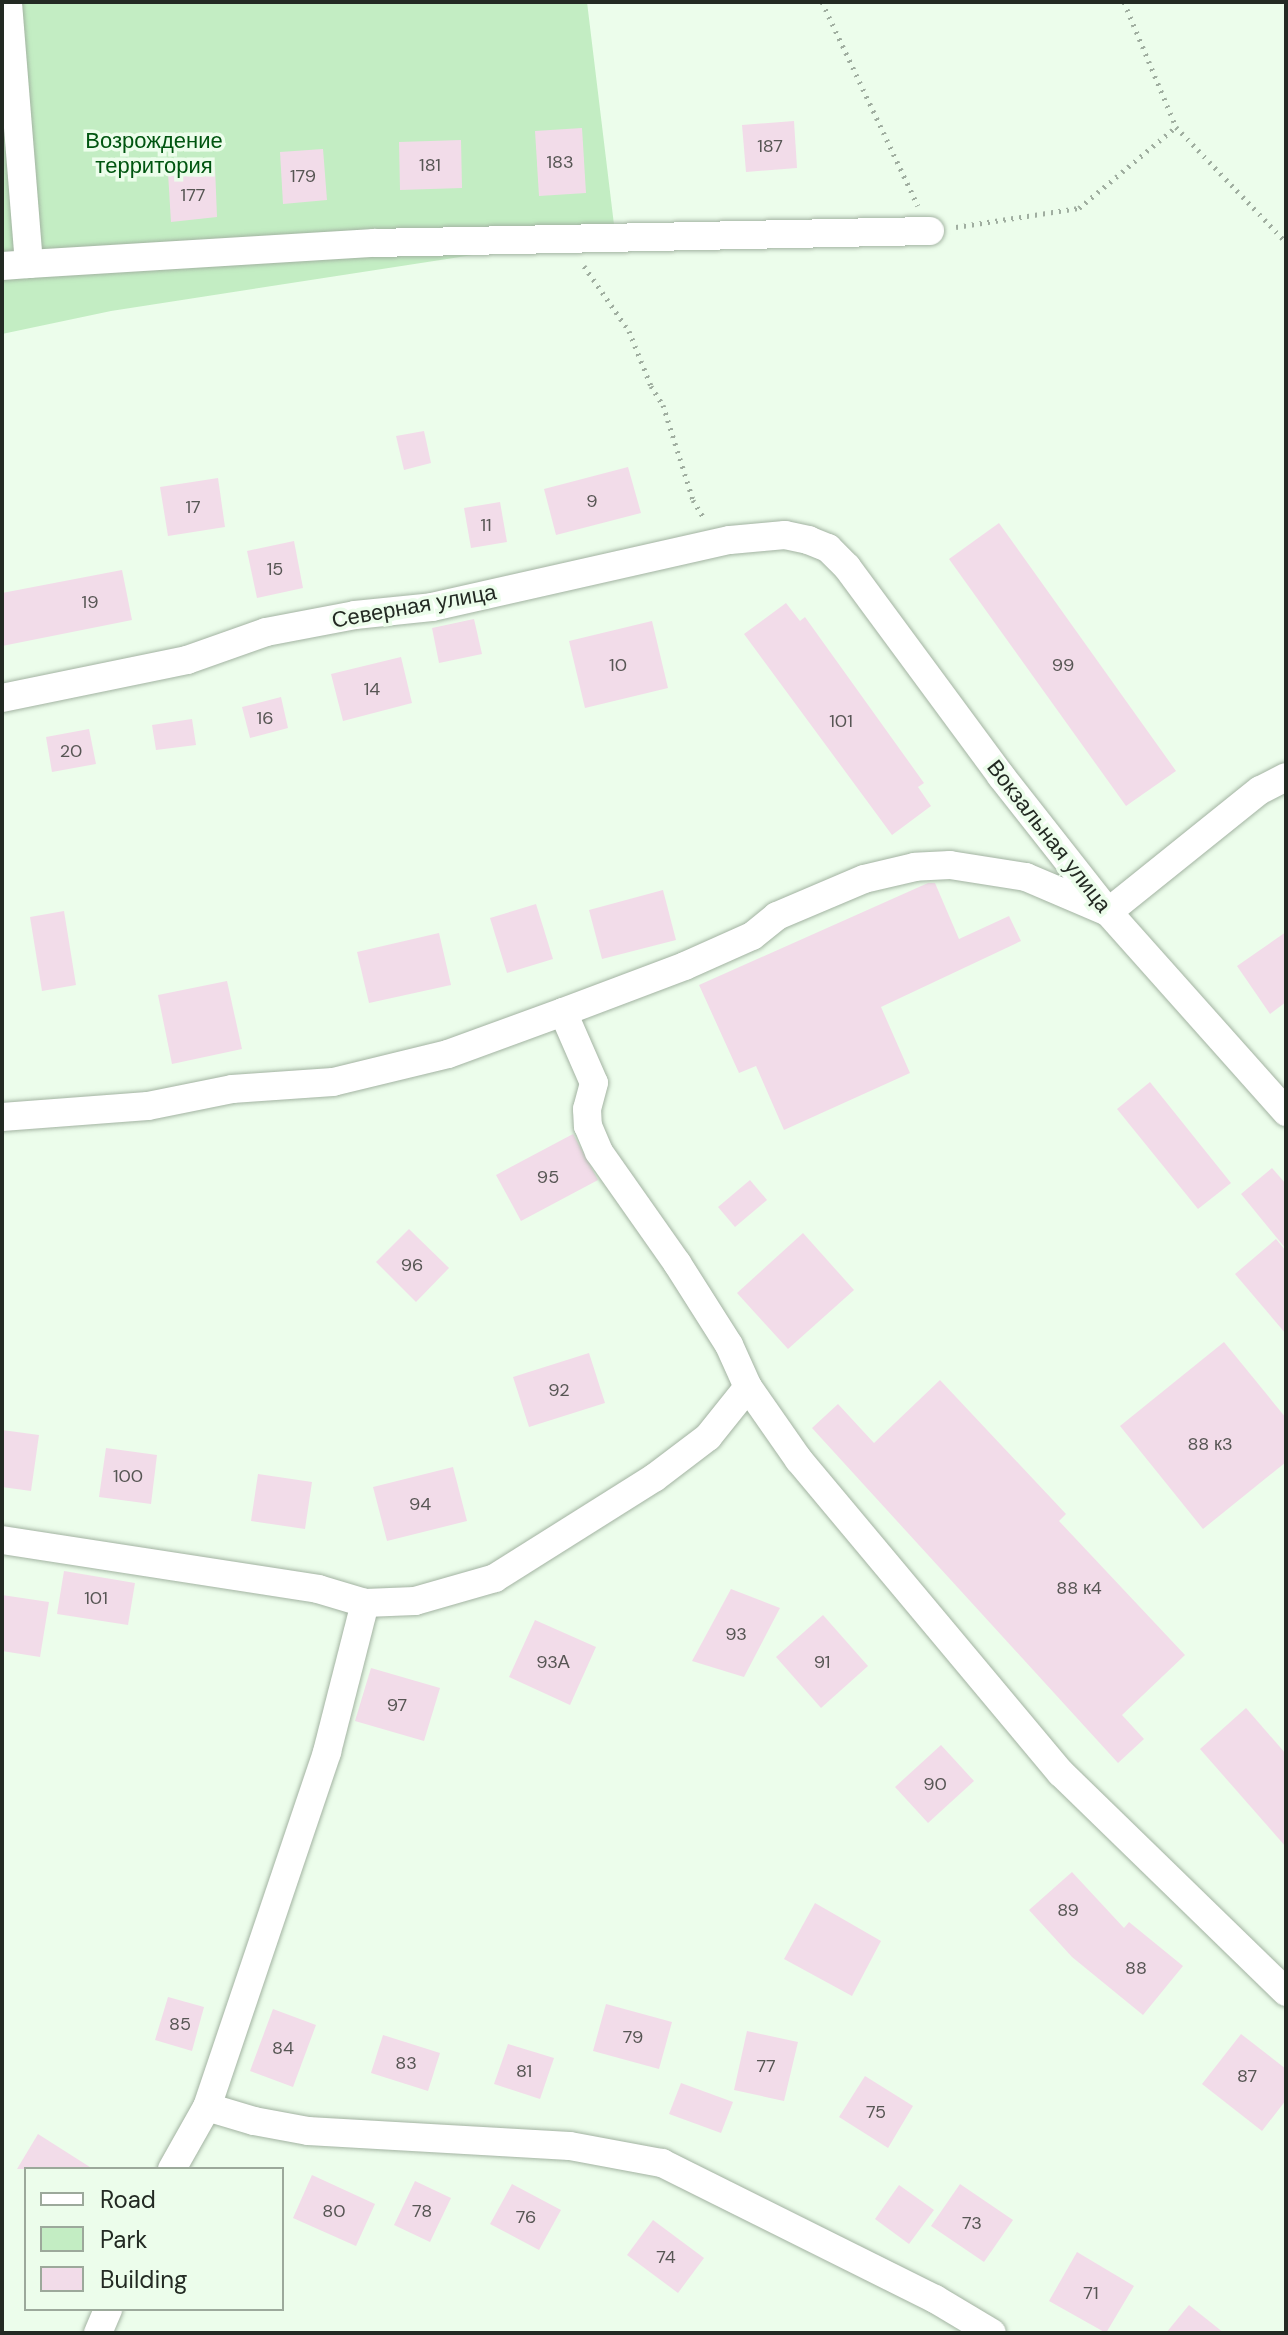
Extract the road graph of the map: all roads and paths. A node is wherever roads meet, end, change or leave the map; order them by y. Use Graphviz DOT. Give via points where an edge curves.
graph roads {
  1 [pos="8,2"];
  2 [pos="822,2"];
  3 [pos="1124,2"];
  4 [pos="1176,127"];
  5 [pos="930,231"];
  6 [pos="565,239"];
  7 [pos="1286,242"];
  8 [pos="16,265"];
  9 [pos="730,540"];
  10 [pos="828,548"];
  11 [pos="2,698"];
  12 [pos="1286,777"];
  13 [pos="1108,912"];
  14 [pos="563,1012"];
  15 [pos="1286,1112"];
  16 [pos="2,1117"];
  17 [pos="748,1387"];
  18 [pos="2,1540"];
  19 [pos="365,1603"];
  20 [pos="1286,1992"];
  21 [pos="207,2107"];
  22 [pos="173,2167"];
  23 [pos="107,2311"];
  24 [pos="98,2333"];
  25 [pos="992,2333"];
  1 -- 8 [label="street"];
  2 -- 5 [label="path"];
  3 -- 4 [label="path"];
  4 -- 5 [label="path" via="1079,208"];
  4 -- 7 [label="path"];
  5 -- 6 [label="street"];
  6 -- 8 [label="street" via="374,243"];
  6 -- 9 [label="path" via="629,331 663,405 693,500 706,521"];
  9 -- 10 [label="street, Северная улица" via="785,535"];
  9 -- 11 [label="street, Северная улица" via="432,607 266,632 187,660"];
  10 -- 13 [label="street, Вокзальная улица"];
  12 -- 13 [label="street" via="1260,790"];
  13 -- 14 [label="street" via="1026,877 950,865 915,867 864,879 777,916 752,936 685,966"];
  13 -- 15 [label="street, Вокзальная улица"];
  14 -- 16 [label="street" via="448,1054 333,1082 232,1089 148,1106"];
  14 -- 17 [label="street" via="594,1083 588,1126 599,1152 729,1345"];
  17 -- 19 [label="street" via="708,1437 654,1478 495,1578 415,1601"];
  17 -- 20 [label="street" via="799,1460 1061,1773"];
  18 -- 19 [label="street" via="318,1589"];
  19 -- 21 [label="street" via="327,1752"];
  21 -- 22 [label="street"];
  21 -- 25 [label="street" via="308,2131 556,2145 662,2163 935,2299"];
  23 -- 24 [label="street"];
}
